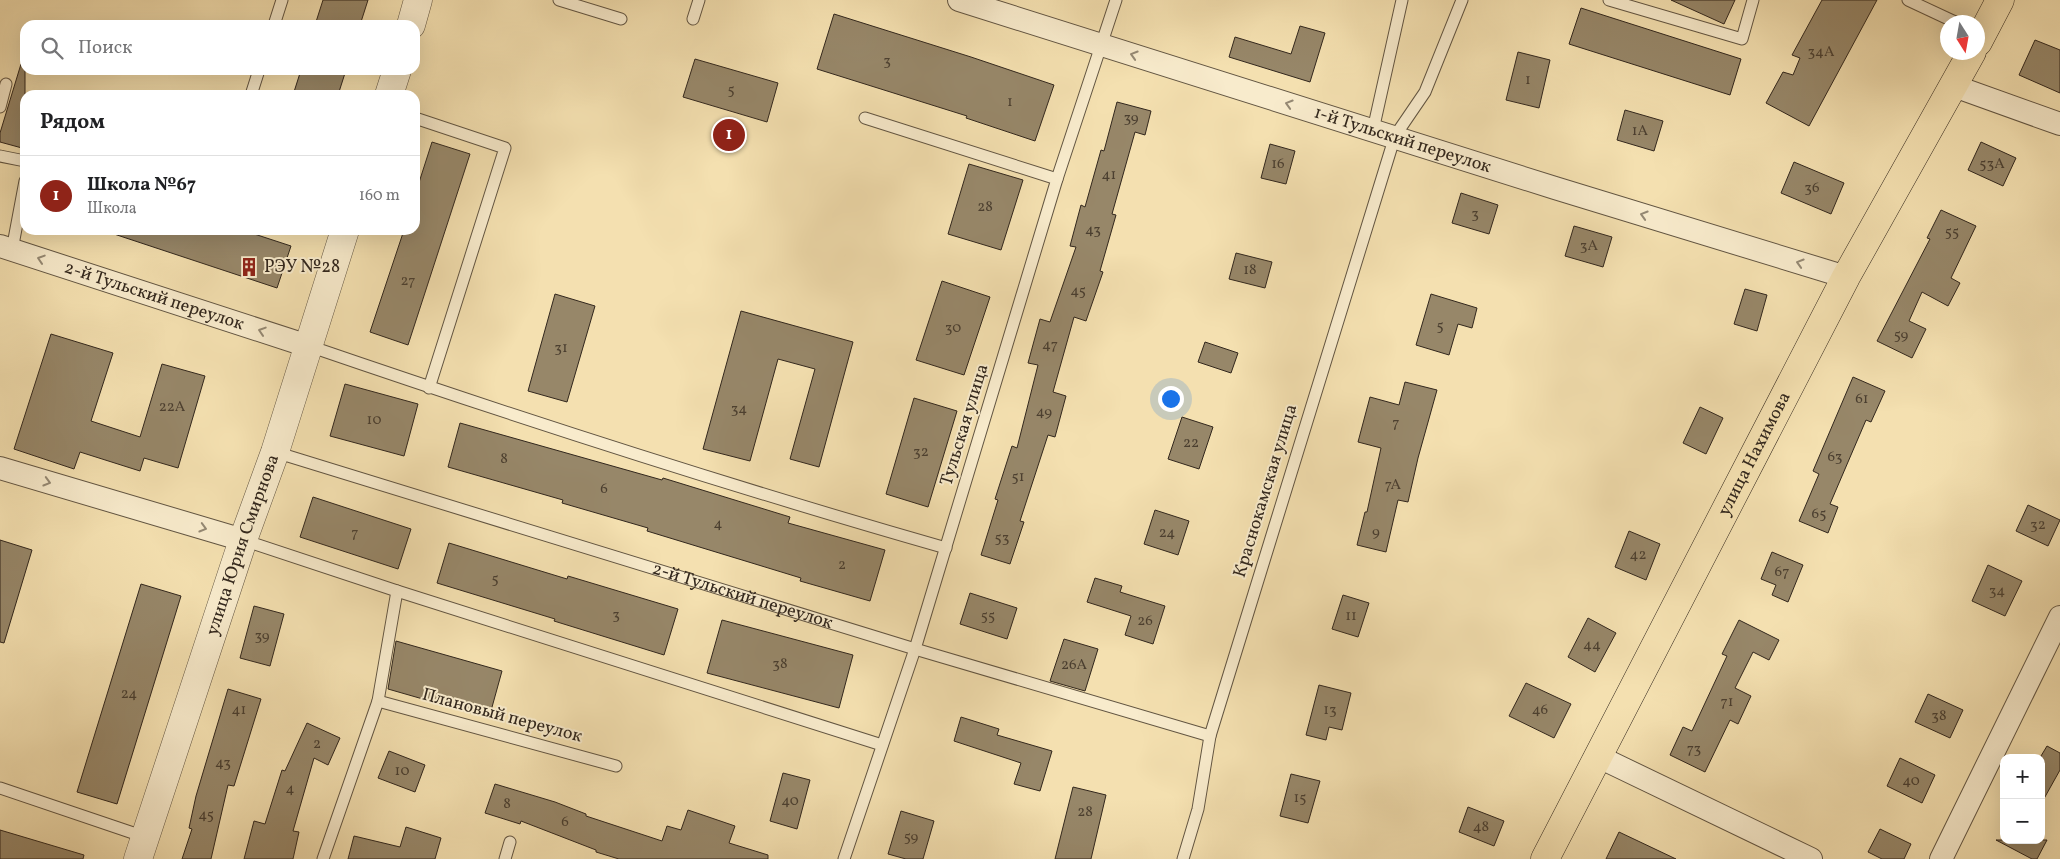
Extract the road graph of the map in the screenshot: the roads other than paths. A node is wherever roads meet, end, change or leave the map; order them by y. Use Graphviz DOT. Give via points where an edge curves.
graph roads {
  1 [pos="282,0"];
  2 [pos="418,0"];
  3 [pos="559,0"];
  4 [pos="699,0"];
  5 [pos="959,0"];
  6 [pos="1116,0"];
  7 [pos="1402,0"];
  8 [pos="1462,0"];
  9 [pos="1608,0"];
  10 [pos="1753,0"];
  11 [pos="1908,0"];
  12 [pos="2000,0"];
  13 [pos="1940,15"];
  14 [pos="693,19"];
  15 [pos="276,20"];
  16 [pos="412,20"];
  17 [pos="621,20"];
  18 [pos="1985,27"];
  19 [pos="1102,46"];
  20 [pos="1967,60"];
  21 [pos="257,75"];
  22 [pos="395,75"];
  23 [pos="6,84"];
  24 [pos="1954,86"];
  25 [pos="253,90"];
  26 [pos="390,90"];
  27 [pos="0,107"];
  28 [pos="865,118"];
  29 [pos="420,120"];
  30 [pos="2060,124"];
  31 [pos="1373,130"];
  32 [pos="1395,136"];
  33 [pos="0,156"];
  34 [pos="20,160"];
  35 [pos="1058,180"];
  36 [pos="20,199"];
  37 [pos="343,235"];
  38 [pos="6,248"];
  39 [pos="1846,277"];
  40 [pos="308,346"];
  41 [pos="429,388"];
  42 [pos="276,452"];
  43 [pos="0,468"];
  44 [pos="244,540"];
  45 [pos="946,548"];
  46 [pos="397,592"];
  47 [pos="2060,617"];
  48 [pos="915,649"];
  49 [pos="378,701"];
  50 [pos="1210,736"];
  51 [pos="882,745"];
  52 [pos="1597,756"];
  53 [pos="616,766"];
  54 [pos="0,788"];
  55 [pos="510,842"];
  56 [pos="142,848"];
  57 [pos="323,859"];
  58 [pos="505,859"];
  59 [pos="844,859"];
  60 [pos="1183,859"];
  61 [pos="1545,859"];
  62 [pos="1811,859"];
  63 [pos="1940,859"];
  1 -- 15 [label="lane"];
  2 -- 16 [label="street"];
  3 -- 17 [label="lane"];
  4 -- 14 [label="lane"];
  5 -- 19 [label="street, 1-й Тульский переулок"];
  6 -- 19 [label="lane, Тульская улица"];
  7 -- 31 [label="lane"];
  8 -- 32 [label="lane, Краснокамская улица" via="1425,92"];
  9 -- 10 [label="lane" via="1742,39"];
  11 -- 13 [label="lane"];
  12 -- 18 [label="main road, улица Нахимова"];
  31 -- 19 [label="street, 1-й Тульский переулок, one-way"];
  19 -- 35 [label="lane, Тульская улица"];
  20 -- 24 [label="main road, улица Нахимова"];
  21 -- 25 [label="lane"];
  22 -- 26 [label="street"];
  23 -- 27 [label="lane"];
  24 -- 30 [label="street"];
  24 -- 39 [label="main road, улица Нахимова"];
  28 -- 35 [label="lane"];
  29 -- 41 [label="lane" via="505,148"];
  31 -- 32 [label="street, 1-й Тульский переулок"];
  39 -- 32 [label="street, 1-й Тульский переулок, one-way"];
  32 -- 50 [label="lane, Краснокамская улица"];
  33 -- 34 [label="lane"];
  35 -- 45 [label="lane, Тульская улица"];
  36 -- 38 [label="lane"];
  37 -- 40 [label="street, улица Юрия Смирнова"];
  40 -- 38 [label="street, 2-й Тульский переулок, one-way"];
  39 -- 52 [label="main road, улица Нахимова"];
  40 -- 41 [label="lane"];
  40 -- 42 [label="street, улица Юрия Смирнова"];
  41 -- 45 [label="lane"];
  42 -- 44 [label="street, улица Юрия Смирнова"];
  42 -- 48 [label="lane, 2-й Тульский переулок"];
  43 -- 44 [label="street, one-way"];
  44 -- 46 [label="lane"];
  44 -- 56 [label="street, улица Юрия Смирнова"];
  45 -- 48 [label="lane, Тульская улица"];
  46 -- 49 [label="lane"];
  46 -- 51 [label="lane"];
  47 -- 63 [label="street"];
  48 -- 50 [label="lane, 2-й Тульский переулок"];
  48 -- 51 [label="lane, Тульская улица"];
  49 -- 53 [label="lane, Плановый переулок"];
  49 -- 57 [label="lane"];
  50 -- 60 [label="lane, Краснокамская улица" via="1198,809"];
  51 -- 59 [label="lane, Тульская улица"];
  52 -- 61 [label="main road, улица Нахимова"];
  52 -- 62 [label="street"];
  54 -- 56 [label="lane"];
  55 -- 58 [label="lane"];
}
